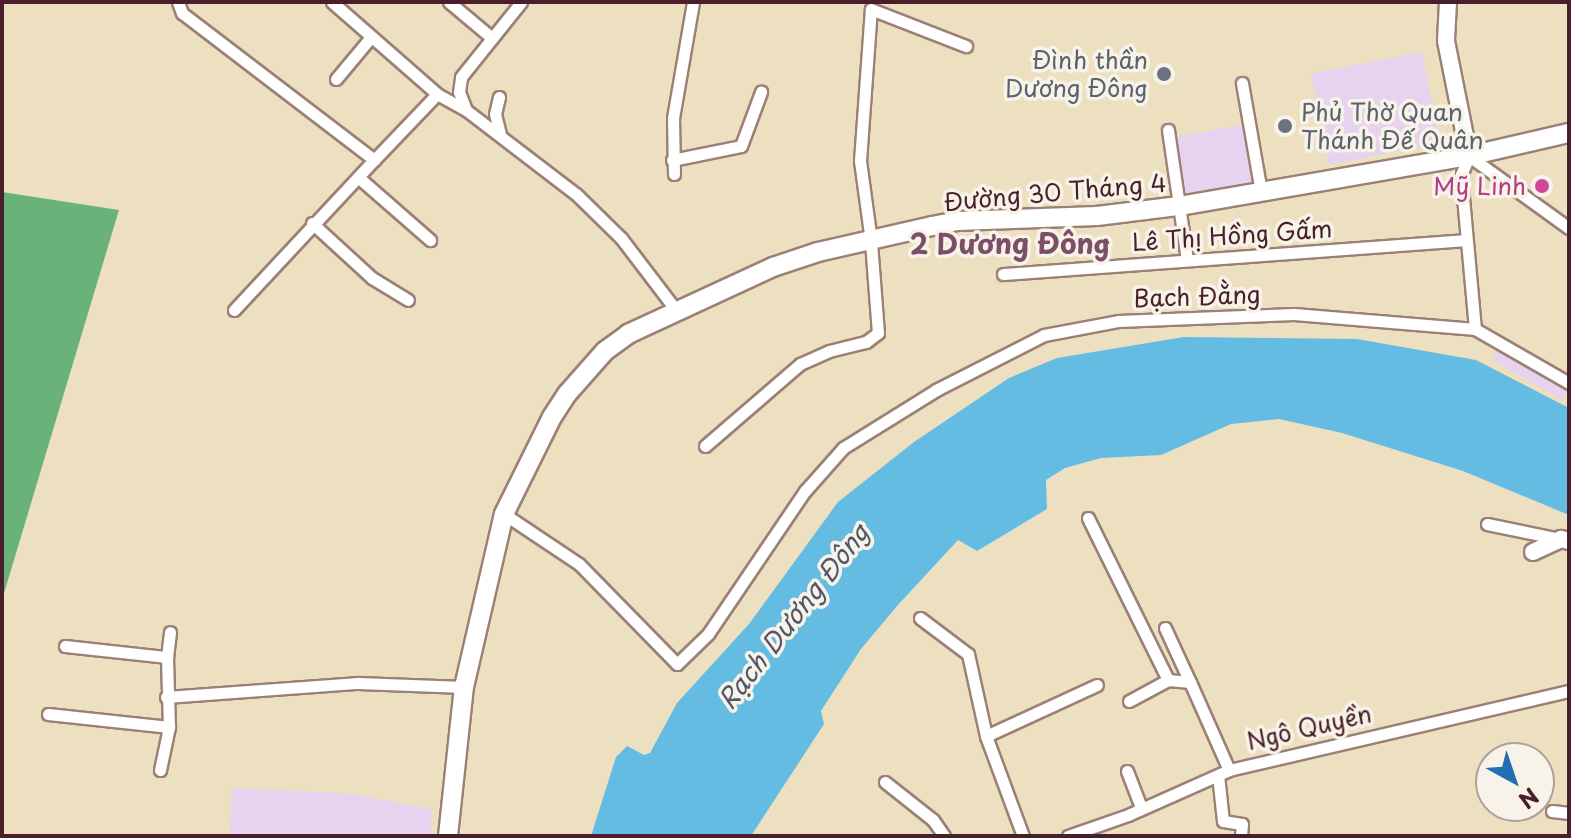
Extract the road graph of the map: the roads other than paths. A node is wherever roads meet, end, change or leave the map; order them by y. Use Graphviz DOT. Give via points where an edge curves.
graph roads {
  1 [pos="332,2"];
  2 [pos="449,2"];
  3 [pos="693,2"];
  4 [pos="1448,2"];
  5 [pos="175,3"];
  6 [pos="517,3"];
  7 [pos="871,6"];
  8 [pos="371,37"];
  9 [pos="492,38"];
  10 [pos="966,46"];
  11 [pos="336,79"];
  12 [pos="1242,83"];
  13 [pos="761,92"];
  14 [pos="437,94"];
  15 [pos="499,97"];
  16 [pos="466,110"];
  17 [pos="1168,130"];
  18 [pos="1569,133"];
  19 [pos="500,135"];
  20 [pos="1469,156"];
  21 [pos="374,160"];
  22 [pos="672,160"];
  23 [pos="674,174"];
  24 [pos="358,177"];
  25 [pos="1261,192"];
  26 [pos="1179,206"];
  27 [pos="312,223"];
  28 [pos="1569,228"];
  29 [pos="430,240"];
  30 [pos="1465,240"];
  31 [pos="871,241"];
  32 [pos="1187,260"];
  33 [pos="1003,274"];
  34 [pos="408,300"];
  35 [pos="675,309"];
  36 [pos="234,310"];
  37 [pos="1475,329"];
  38 [pos="1569,383"];
  39 [pos="705,446"];
  40 [pos="504,514"];
  41 [pos="1088,518"];
  42 [pos="1487,524"];
  43 [pos="1565,540"];
  44 [pos="1533,552"];
  45 [pos="920,618"];
  46 [pos="1165,628"];
  47 [pos="170,632"];
  48 [pos="65,646"];
  49 [pos="167,657"];
  50 [pos="1168,680"];
  51 [pos="1190,682"];
  52 [pos="1097,685"];
  53 [pos="464,687"];
  54 [pos="1569,691"];
  55 [pos="166,697"];
  56 [pos="1129,701"];
  57 [pos="48,714"];
  58 [pos="169,727"];
  59 [pos="986,736"];
  60 [pos="160,770"];
  61 [pos="1127,771"];
  62 [pos="1224,772"];
  63 [pos="885,782"];
  64 [pos="1141,808"];
  65 [pos="448,836"];
  66 [pos="944,836"];
  67 [pos="1023,836"];
  68 [pos="1068,836"];
  69 [pos="1241,836"];
  1 -- 8 [label="street"];
  2 -- 9 [label="street"];
  3 -- 22 [label="street" via="677,83"];
  4 -- 20 [label="main road" via="1446,41"];
  5 -- 21 [label="street"];
  6 -- 9 [label="street"];
  7 -- 10 [label="street"];
  7 -- 31 [label="street" via="860,161"];
  8 -- 11 [label="street"];
  8 -- 14 [label="street"];
  9 -- 16 [label="street" via="461,77 459,92"];
  12 -- 25 [label="street"];
  13 -- 22 [label="street" via="741,146"];
  14 -- 16 [label="street"];
  14 -- 21 [label="street"];
  15 -- 19 [label="street" via="495,114"];
  16 -- 19 [label="street"];
  17 -- 26 [label="street"];
  18 -- 20 [label="main road, Đường 30 Tháng 4"];
  19 -- 35 [label="street" via="576,194 621,238"];
  20 -- 25 [label="main road, Đường 30 Tháng 4"];
  20 -- 28 [label="street"];
  20 -- 30 [label="street" via="1461,175"];
  21 -- 24 [label="street"];
  22 -- 23 [label="street"];
  24 -- 27 [label="street"];
  24 -- 29 [label="street"];
  25 -- 26 [label="main road, Đường 30 Tháng 4"];
  26 -- 31 [label="main road, Đường 30 Tháng 4" via="1085,217 958,221"];
  26 -- 32 [label="street"];
  27 -- 34 [label="street" via="372,278"];
  27 -- 36 [label="street"];
  30 -- 32 [label="street, Lê Thị Hồng Gấm"];
  30 -- 37 [label="street"];
  31 -- 35 [label="main road, Đường 30 Tháng 4" via="773,267"];
  31 -- 39 [label="street" via="878,333 800,364"];
  32 -- 33 [label="street, Lê Thị Hồng Gấm"];
  35 -- 40 [label="main road, Đường 30 Tháng 4" via="616,342 567,394"];
  37 -- 38 [label="street, Bạch Đằng"];
  37 -- 40 [label="street, Bạch Đằng" via="1294,314 1092,323 1022,343 843,448 805,491 708,634 677,664 579,564"];
  40 -- 53 [label="main road, Đường 30 Tháng 4"];
  41 -- 50 [label="street"];
  42 -- 43 [label="street"];
  43 -- 44 [label="main road"];
  45 -- 59 [label="street" via="968,654"];
  46 -- 51 [label="street"];
  47 -- 49 [label="street"];
  48 -- 49 [label="street"];
  49 -- 55 [label="street"];
  50 -- 51 [label="street"];
  50 -- 56 [label="street"];
  51 -- 62 [label="street"];
  52 -- 59 [label="street"];
  53 -- 55 [label="street" via="358,683"];
  53 -- 65 [label="main road, Đường 30 Tháng 4"];
  54 -- 62 [label="street, Ngô Quyền"];
  55 -- 58 [label="street"];
  57 -- 58 [label="street"];
  58 -- 60 [label="street"];
  59 -- 67 [label="street"];
  61 -- 64 [label="street"];
  62 -- 64 [label="street, Ngô Quyền"];
  62 -- 69 [label="street" via="1223,821 1242,824"];
  63 -- 66 [label="street" via="933,820"];
  64 -- 68 [label="street, Ngô Quyền"];
}
